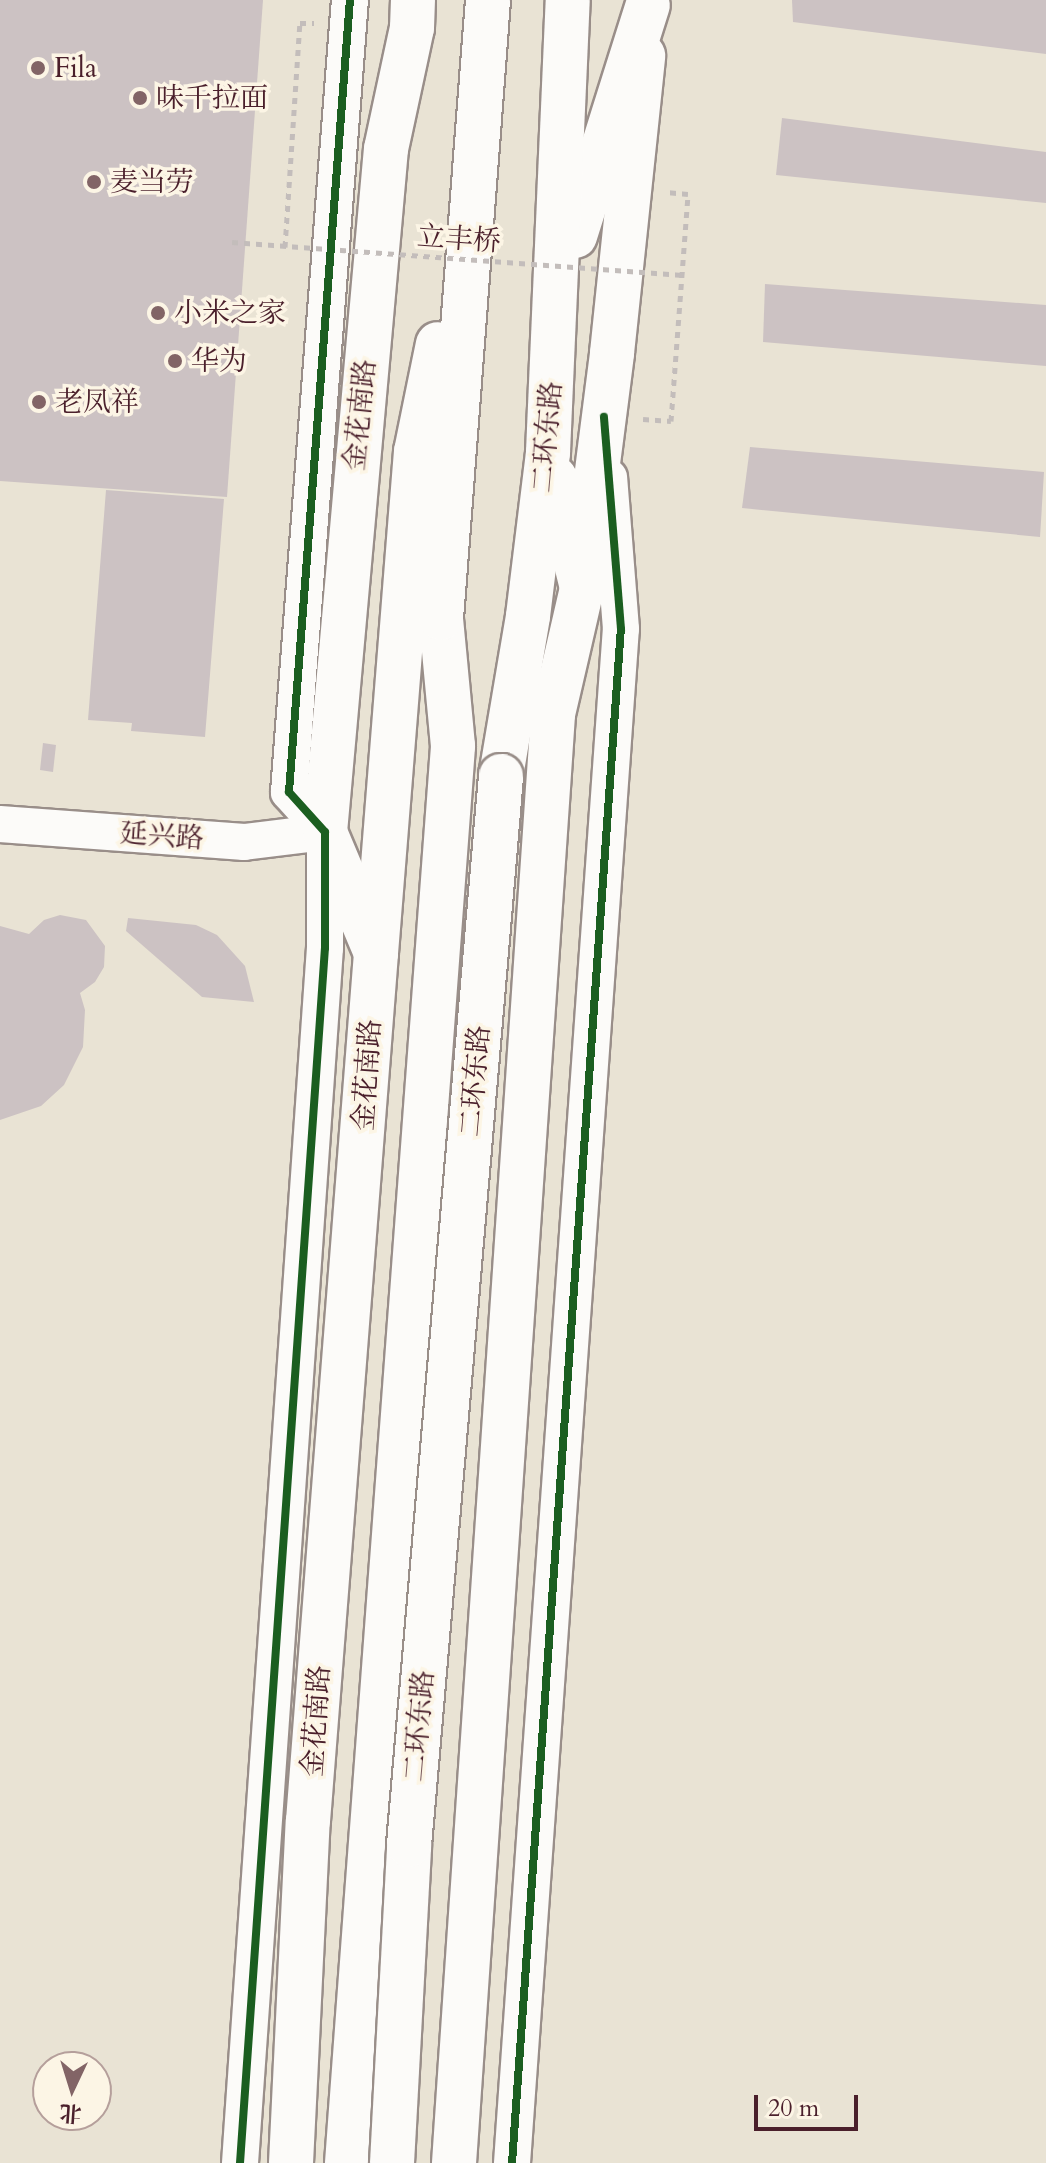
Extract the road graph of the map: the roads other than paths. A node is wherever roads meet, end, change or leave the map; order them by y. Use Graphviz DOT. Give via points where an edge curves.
graph roads {
  1 [pos="350,0"];
  2 [pos="413,0"];
  3 [pos="488,0"];
  4 [pos="568,0"];
  5 [pos="648,2"];
  6 [pos="476,154"];
  7 [pos="558,291"];
  8 [pos="604,417"];
  9 [pos="548,452"];
  10 [pos="582,588"];
  11 [pos="0,824"];
  12 [pos="325,832"];
  13 [pos="376,953"];
  14 [pos="240,2163"];
  15 [pos="291,2163"];
  16 [pos="347,2163"];
  17 [pos="392,2163"];
  18 [pos="454,2163"];
  19 [pos="512,2163"];
  1 -- 12 [label="street" via="289,792"];
  2 -- 12 [label="main road, 金花南路" via="412,28 386,149"];
  3 -- 6 [label="main road, 二环东路"];
  4 -- 7 [label="main road, 二环东路"];
  5 -- 7 [label="main road"];
  5 -- 8 [label="main road"];
  6 -- 13 [label="main road" via="416,452"];
  6 -- 16 [label="main road, 二环东路" via="441,618 453,746"];
  7 -- 9 [label="main road, 二环东路"];
  8 -- 10 [label="main road"];
  8 -- 19 [label="street" via="621,629"];
  9 -- 10 [label="main road"];
  9 -- 17 [label="main road, 二环东路, bridge" via="501,776 409,1845"];
  10 -- 18 [label="main road" via="553,714 546,792"];
  11 -- 12 [label="street, 延兴路" via="244,842"];
  12 -- 13 [label="main road, 金花南路"];
  12 -- 14 [label="street" via="325,948"];
  13 -- 15 [label="main road, 金花南路" via="308,1821"];
}
